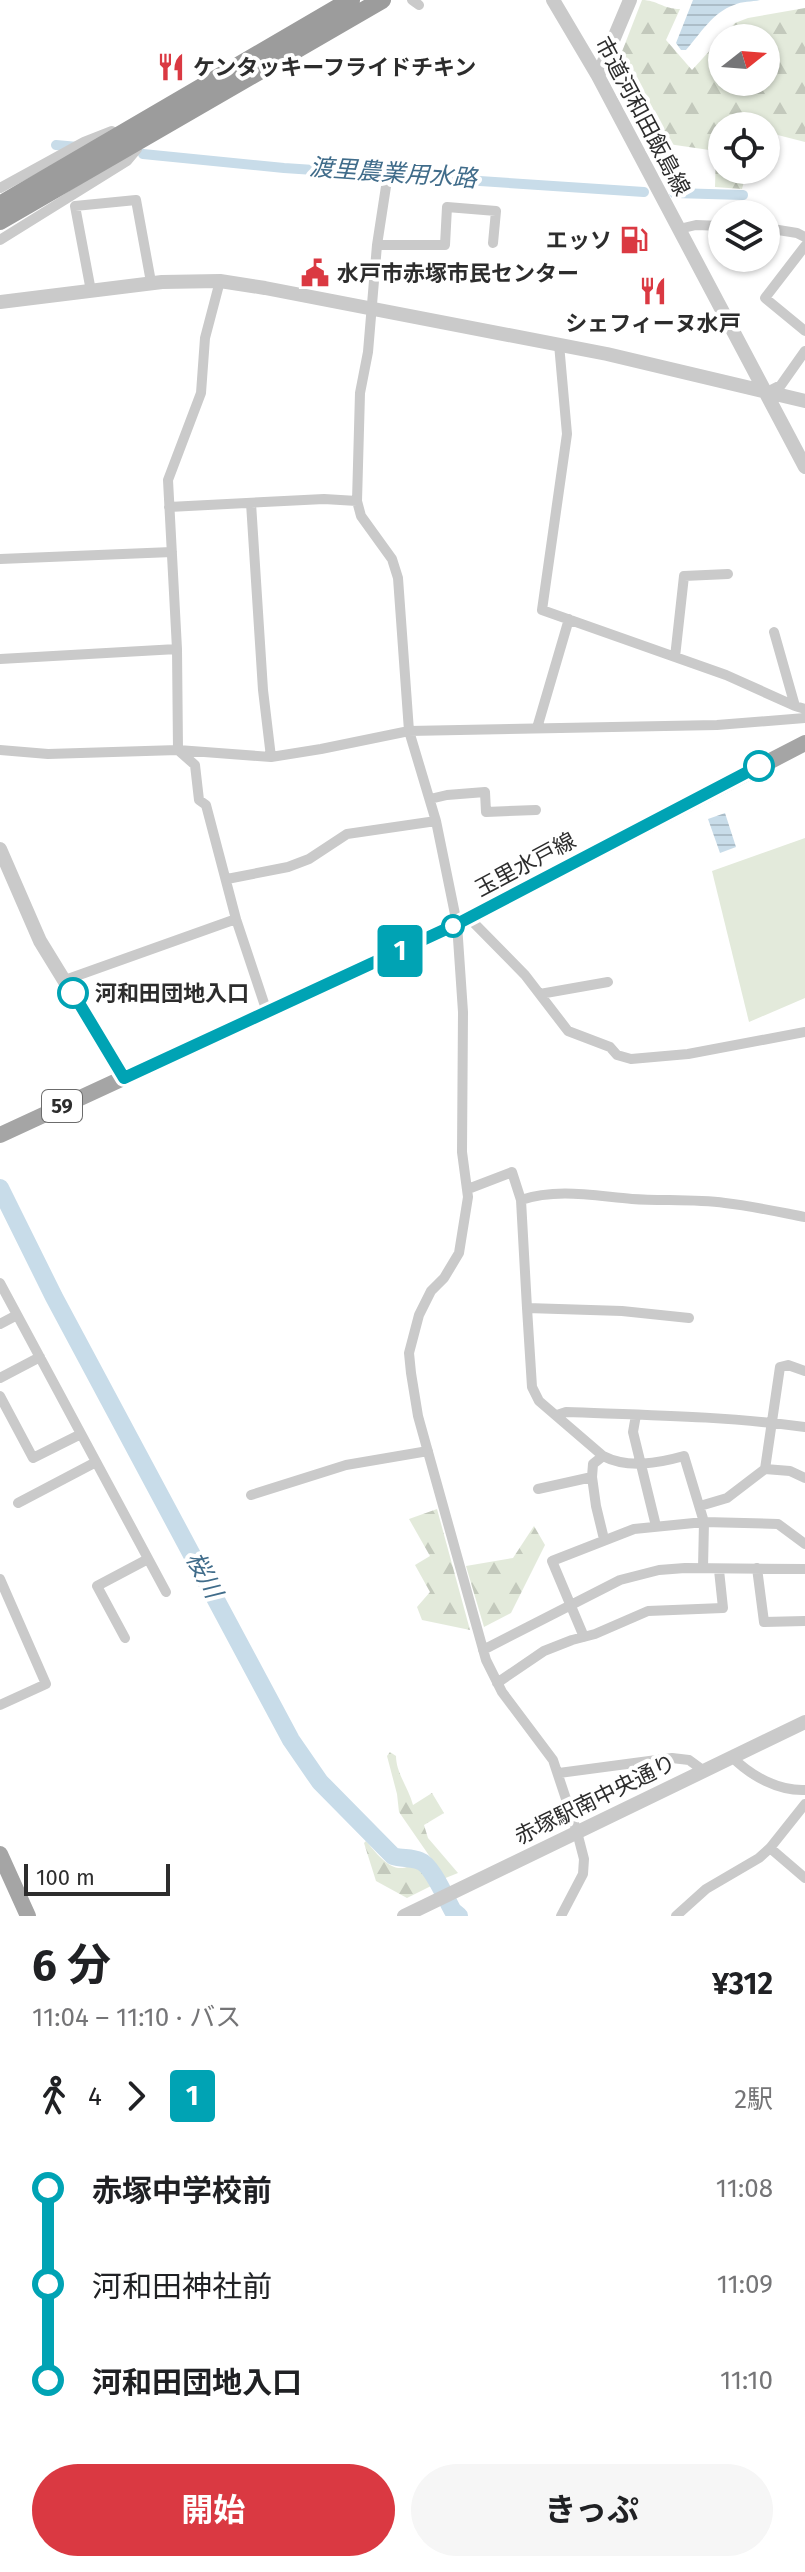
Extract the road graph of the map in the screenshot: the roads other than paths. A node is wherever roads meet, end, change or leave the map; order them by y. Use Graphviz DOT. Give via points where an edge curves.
graph roads {
  1 [pos="351,0"];
  2 [pos="382,0"];
  3 [pos="553,0"];
  4 [pos="630,0"];
  5 [pos="598,76"];
  6 [pos="135,135"];
  7 [pos="389,167"];
  8 [pos="0,188"];
  9 [pos="0,205"];
  10 [pos="0,221"];
  11 [pos="708,225"];
  12 [pos="679,229"];
  13 [pos="780,230"];
  14 [pos="805,237"];
  15 [pos="0,240"];
  16 [pos="493,243"];
  17 [pos="377,245"];
  18 [pos="805,246"];
  19 [pos="220,281"];
  20 [pos="151,282"];
  21 [pos="91,291"];
  22 [pos="0,302"];
  23 [pos="373,308"];
  24 [pos="805,331"];
  25 [pos="559,344"];
  26 [pos="805,351"];
  27 [pos="767,392"];
  28 [pos="805,401"];
  29 [pos="805,467"];
  30 [pos="357,501"];
  31 [pos="251,503"];
  32 [pos="169,507"];
  33 [pos="172,552"];
  34 [pos="0,559"];
  35 [pos="728,574"];
  36 [pos="569,619"];
  37 [pos="774,632"];
  38 [pos="177,649"];
  39 [pos="675,657"];
  40 [pos="0,659"];
  41 [pos="800,707"];
  42 [pos="805,718"];
  43 [pos="537,728"];
  44 [pos="409,731"];
  45 [pos="805,743"];
  46 [pos="0,750"];
  47 [pos="178,750"];
  48 [pos="271,757"];
  49 [pos="430,799"];
  50 [pos="536,810"];
  51 [pos="436,821"];
  52 [pos="0,849"];
  53 [pos="227,879"];
  54 [pos="236,919"];
  55 [pos="463,921"];
  56 [pos="65,980"];
  57 [pos="608,982"];
  58 [pos="540,994"];
  59 [pos="267,1012"];
  60 [pos="805,1032"];
  61 [pos="124,1078"];
  62 [pos="0,1135"];
  63 [pos="468,1189"];
  64 [pos="521,1200"];
  65 [pos="805,1217"];
  66 [pos="0,1283"];
  67 [pos="527,1308"];
  68 [pos="17,1315"];
  69 [pos="689,1318"];
  70 [pos="0,1324"];
  71 [pos="40,1357"];
  72 [pos="805,1371"];
  73 [pos="0,1378"];
  74 [pos="0,1396"];
  75 [pos="557,1415"];
  76 [pos="636,1415"];
  77 [pos="770,1423"];
  78 [pos="805,1427"];
  79 [pos="81,1434"];
  80 [pos="428,1451"];
  81 [pos="603,1456"];
  82 [pos="96,1462"];
  83 [pos="639,1462"];
  84 [pos="765,1469"];
  85 [pos="592,1477"];
  86 [pos="805,1478"];
  87 [pos="538,1489"];
  88 [pos="251,1495"];
  89 [pos="18,1503"];
  90 [pos="700,1506"];
  91 [pos="704,1522"];
  92 [pos="656,1526"];
  93 [pos="604,1539"];
  94 [pos="805,1544"];
  95 [pos="148,1559"];
  96 [pos="703,1568"];
  97 [pos="757,1568"];
  98 [pos="805,1569"];
  99 [pos="719,1570"];
  100 [pos="0,1579"];
  101 [pos="166,1592"];
  102 [pos="571,1605"];
  103 [pos="805,1621"];
  104 [pos="584,1637"];
  105 [pos="125,1638"];
  106 [pos="483,1650"];
  107 [pos="497,1683"];
  108 [pos="0,1705"];
  109 [pos="805,1722"];
  110 [pos="732,1757"];
  111 [pos="704,1771"];
  112 [pos="559,1773"];
  113 [pos="805,1790"];
  114 [pos="805,1804"];
  115 [pos="577,1832"];
  116 [pos="770,1848"];
  117 [pos="0,1854"];
  118 [pos="805,1878"];
  119 [pos="411,1913"];
  120 [pos="28,1916"];
  121 [pos="561,1916"];
  122 [pos="676,1916"];
  1 -- 6 [label="highway"];
  2 -- 6 [label="highway"];
  3 -- 5 [label="street, 市道河和田飯島線"];
  4 -- 5 [label="street"];
  5 -- 12 [label="street, 市道河和田飯島線"];
  6 -- 8 [label="street" via="123,124"];
  6 -- 9 [label="highway"];
  6 -- 10 [label="highway"];
  6 -- 15 [label="street" via="137,149 127,161"];
  7 -- 17 [label="street"];
  11 -- 12 [label="street"];
  12 -- 27 [label="street, 市道河和田飯島線"];
  13 -- 14 [label="street"];
  16 -- 17 [label="street" via="496,211 447,207 445,245"];
  17 -- 23 [label="street"];
  18 -- 24 [label="street" via="765,298"];
  19 -- 20 [label="street"];
  19 -- 23 [label="street"];
  19 -- 32 [label="street" via="205,338 201,393 168,480"];
  20 -- 21 [label="street"];
  20 -- 21 [label="street" via="136,200 75,206"];
  21 -- 22 [label="street"];
  23 -- 25 [label="street"];
  23 -- 30 [label="street" via="360,393"];
  25 -- 27 [label="street"];
  25 -- 36 [label="street" via="567,434 542,610"];
  26 -- 27 [label="street" via="781,385"];
  27 -- 28 [label="street"];
  27 -- 29 [label="street, 市道河和田飯島線"];
  30 -- 31 [label="street"];
  30 -- 44 [label="street" via="398,578"];
  31 -- 32 [label="street"];
  31 -- 48 [label="street"];
  32 -- 33 [label="street"];
  33 -- 34 [label="street"];
  33 -- 38 [label="street"];
  35 -- 39 [label="street" via="684,576"];
  36 -- 39 [label="street"];
  36 -- 43 [label="street"];
  37 -- 41 [label="street"];
  38 -- 40 [label="street"];
  38 -- 47 [label="street"];
  39 -- 41 [label="street"];
  42 -- 43 [label="street"];
  43 -- 44 [label="street"];
  44 -- 48 [label="street"];
  44 -- 49 [label="street"];
  45 -- 55 [label="main road, 玉里水戸線 / 59"];
  46 -- 47 [label="street"];
  47 -- 48 [label="street"];
  47 -- 53 [label="street" via="195,765 199,800 206,805"];
  49 -- 50 [label="street" via="485,792 486,812"];
  49 -- 51 [label="street"];
  51 -- 53 [label="street" via="347,834 288,867"];
  51 -- 55 [label="street"];
  52 -- 56 [label="street" via="34,929"];
  53 -- 54 [label="street"];
  54 -- 56 [label="street"];
  54 -- 59 [label="street"];
  55 -- 58 [label="street"];
  55 -- 59 [label="main road, 玉里水戸線 / 59"];
  55 -- 63 [label="street" via="462,1152"];
  56 -- 61 [label="street"];
  57 -- 58 [label="street"];
  58 -- 60 [label="street" via="568,1031 631,1059"];
  59 -- 61 [label="main road, 玉里水戸線 / 59"];
  61 -- 62 [label="main road, 玉里水戸線 / 59"];
  63 -- 64 [label="street" via="512,1172"];
  63 -- 80 [label="street" via="459,1253 425,1301 409,1353"];
  64 -- 65 [label="street" via="580,1194 698,1201"];
  64 -- 67 [label="street"];
  66 -- 68 [label="street"];
  67 -- 69 [label="street"];
  67 -- 75 [label="street" via="532,1387 539,1401"];
  68 -- 70 [label="street"];
  68 -- 71 [label="street"];
  71 -- 73 [label="street"];
  71 -- 79 [label="street"];
  72 -- 77 [label="street" via="780,1367"];
  74 -- 79 [label="street" via="33,1458"];
  75 -- 76 [label="street"];
  75 -- 81 [label="street"];
  76 -- 77 [label="street"];
  76 -- 83 [label="street" via="633,1432"];
  77 -- 78 [label="street"];
  77 -- 84 [label="street"];
  79 -- 82 [label="street"];
  80 -- 88 [label="street" via="346,1465"];
  80 -- 106 [label="street"];
  81 -- 83 [label="street"];
  81 -- 85 [label="street" via="593,1464"];
  82 -- 89 [label="street"];
  82 -- 95 [label="street"];
  83 -- 90 [label="street" via="656,1464 684,1456"];
  83 -- 92 [label="street"];
  84 -- 86 [label="street"];
  84 -- 90 [label="street" via="727,1498"];
  85 -- 87 [label="street"];
  85 -- 93 [label="street"];
  90 -- 91 [label="street"];
  91 -- 92 [label="street"];
  91 -- 94 [label="street" via="778,1524"];
  91 -- 96 [label="street"];
  92 -- 93 [label="street"];
  93 -- 102 [label="street" via="552,1561"];
  95 -- 101 [label="street"];
  95 -- 105 [label="street" via="97,1586"];
  96 -- 99 [label="street"];
  96 -- 102 [label="street" via="637,1574"];
  97 -- 98 [label="street"];
  97 -- 99 [label="street"];
  97 -- 103 [label="street" via="764,1622"];
  99 -- 104 [label="street" via="723,1608 648,1611"];
  100 -- 108 [label="street" via="46,1684"];
  102 -- 104 [label="street"];
  102 -- 106 [label="street"];
  104 -- 107 [label="street" via="544,1651"];
  106 -- 107 [label="street"];
  107 -- 112 [label="street"];
  109 -- 110 [label="street, 赤塚駅南中央通り"];
  110 -- 111 [label="street, 赤塚駅南中央通り"];
  110 -- 113 [label="street" via="785,1790"];
  111 -- 112 [label="street" via="689,1760 672,1758"];
  111 -- 115 [label="street, 赤塚駅南中央通り"];
  112 -- 115 [label="street"];
  114 -- 116 [label="street"];
  115 -- 119 [label="street, 赤塚駅南中央通り"];
  115 -- 121 [label="street" via="583,1874"];
  116 -- 118 [label="street"];
  116 -- 122 [label="street" via="706,1889"];
  117 -- 120 [label="main road"];
}
